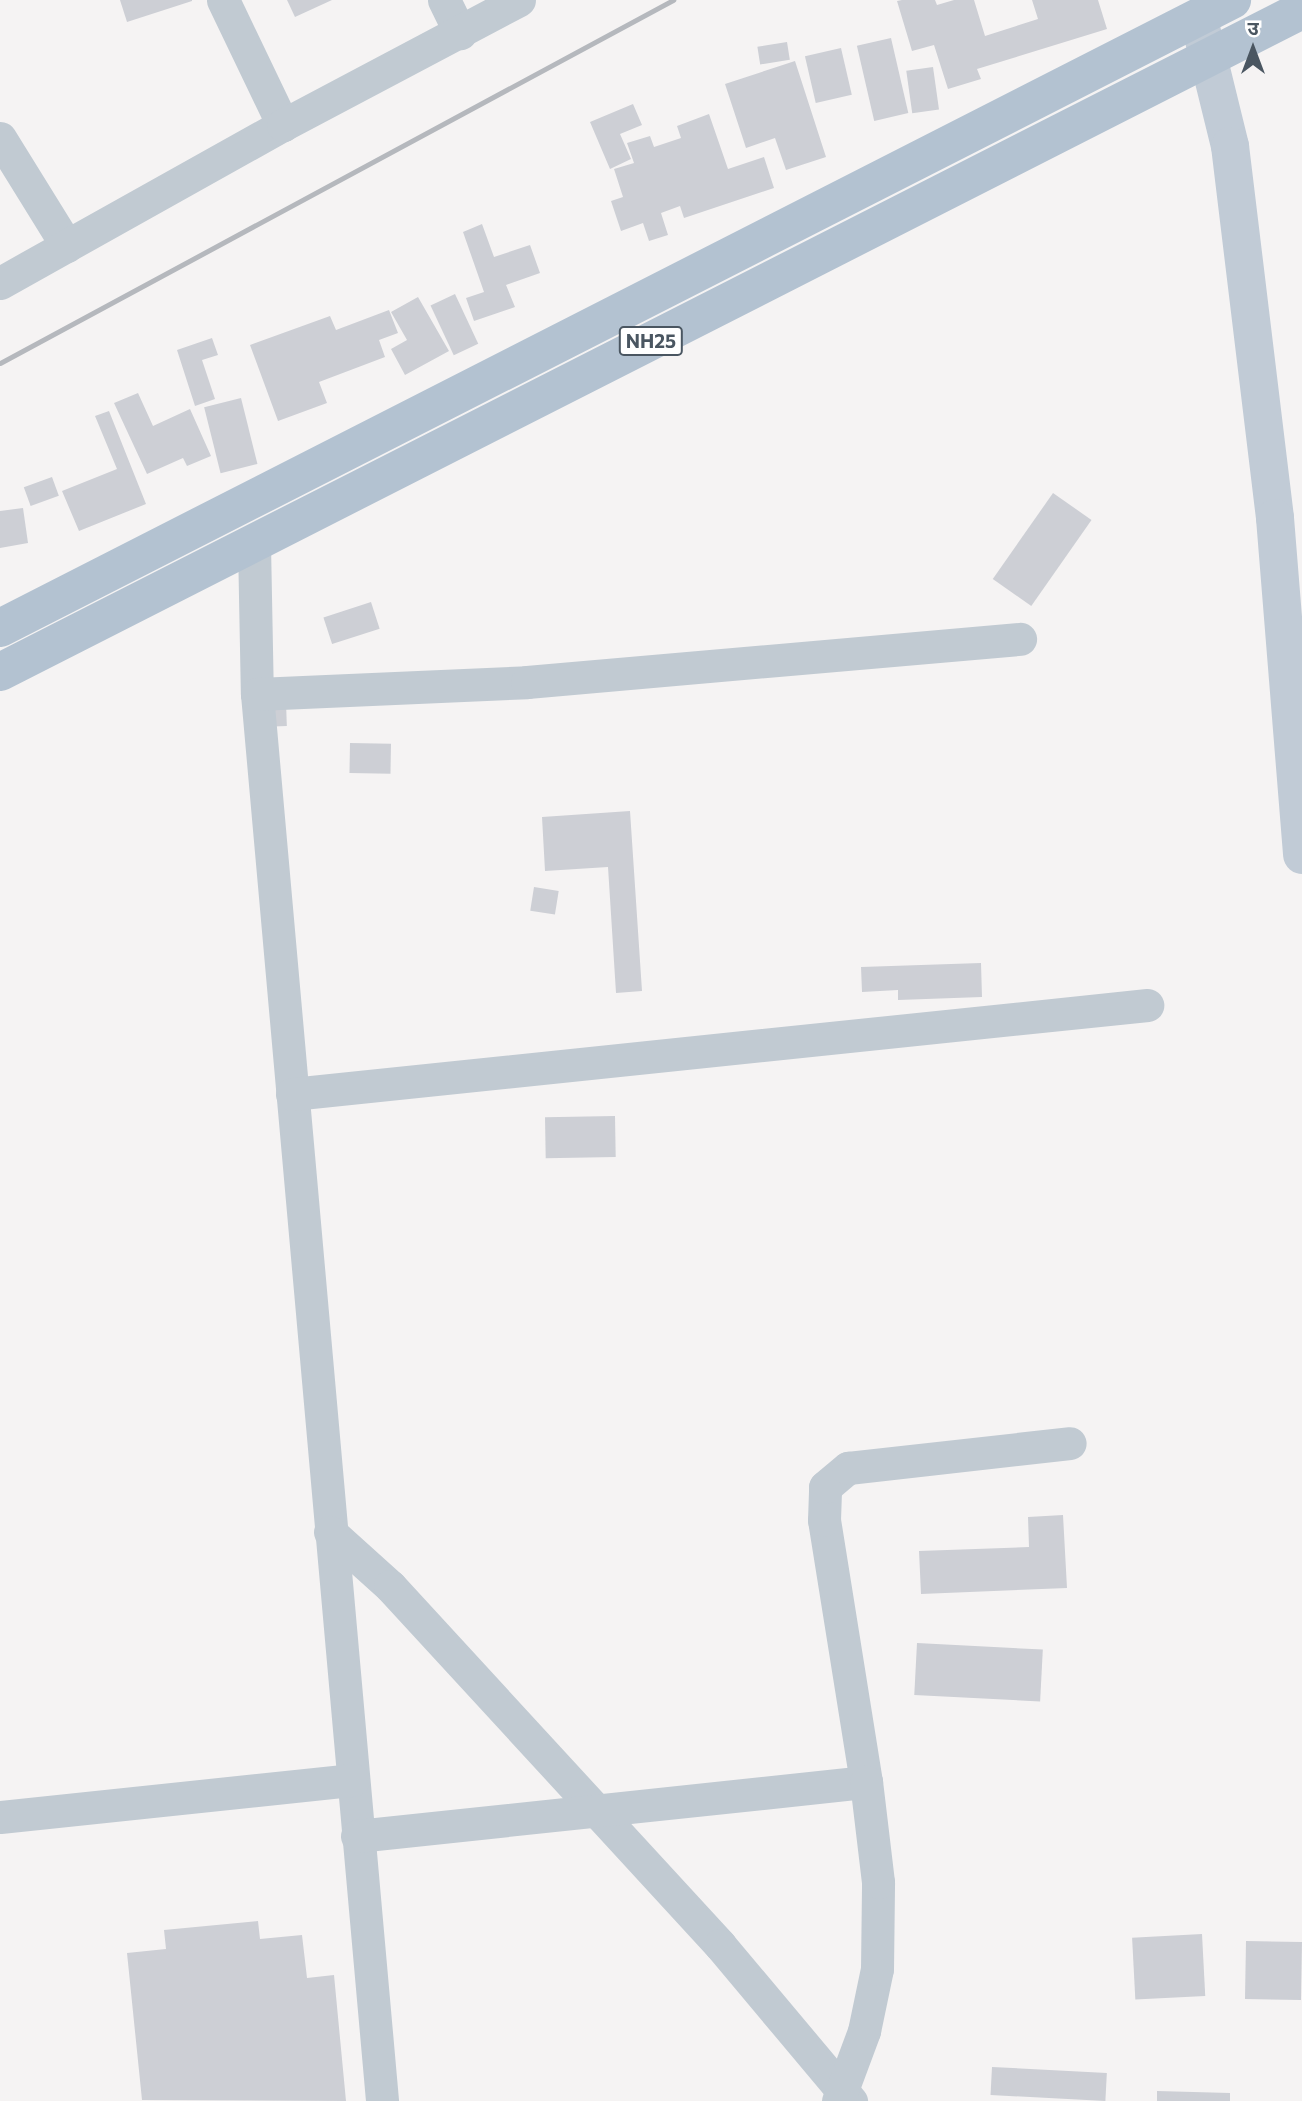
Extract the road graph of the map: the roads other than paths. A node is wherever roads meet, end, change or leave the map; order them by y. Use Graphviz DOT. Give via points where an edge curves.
graph roads {
  1 [pos="223,0"];
  2 [pos="444,0"];
  3 [pos="519,0"];
  4 [pos="1232,0"];
  5 [pos="1302,10"];
  6 [pos="1199,17"];
  7 [pos="460,33"];
  8 [pos="1209,57"];
  9 [pos="283,125"];
  10 [pos="0,138"];
  11 [pos="67,246"];
  12 [pos="0,283"];
  13 [pos="254,544"];
  14 [pos="0,628"];
  15 [pos="1020,639"];
  16 [pos="0,672"];
  17 [pos="257,694"];
  18 [pos="1302,855"];
  19 [pos="1147,1005"];
  20 [pos="292,1094"];
  21 [pos="1070,1443"];
  22 [pos="330,1532"];
  23 [pos="353,1780"];
  24 [pos="866,1782"];
  25 [pos="597,1811"];
  26 [pos="0,1817"];
  27 [pos="357,1836"];
  28 [pos="844,2098"];
  29 [pos="382,2101"];
  1 -- 9 [label="street"];
  2 -- 7 [label="street"];
  3 -- 7 [label="street"];
  4 -- 6 [label="main road, NH25"];
  5 -- 8 [label="main road, NH25"];
  6 -- 8 [label="street"];
  6 -- 14 [label="main road, NH25"];
  7 -- 9 [label="street"];
  8 -- 13 [label="main road, NH25"];
  8 -- 18 [label="street" via="1230,146 1275,518"];
  9 -- 11 [label="street"];
  10 -- 11 [label="street"];
  11 -- 12 [label="street"];
  13 -- 16 [label="main road, NH25"];
  13 -- 17 [label="street"];
  15 -- 17 [label="street" via="527,682"];
  17 -- 20 [label="street"];
  19 -- 20 [label="street"];
  20 -- 22 [label="street"];
  21 -- 24 [label="street" via="848,1468 825,1487 824,1520"];
  22 -- 23 [label="street"];
  22 -- 25 [label="street" via="390,1586"];
  23 -- 26 [label="street"];
  23 -- 27 [label="street"];
  24 -- 25 [label="street"];
  24 -- 28 [label="street" via="878,1882 877,1969"];
  25 -- 27 [label="street"];
  25 -- 28 [label="street" via="720,1945"];
  27 -- 29 [label="street"];
}
